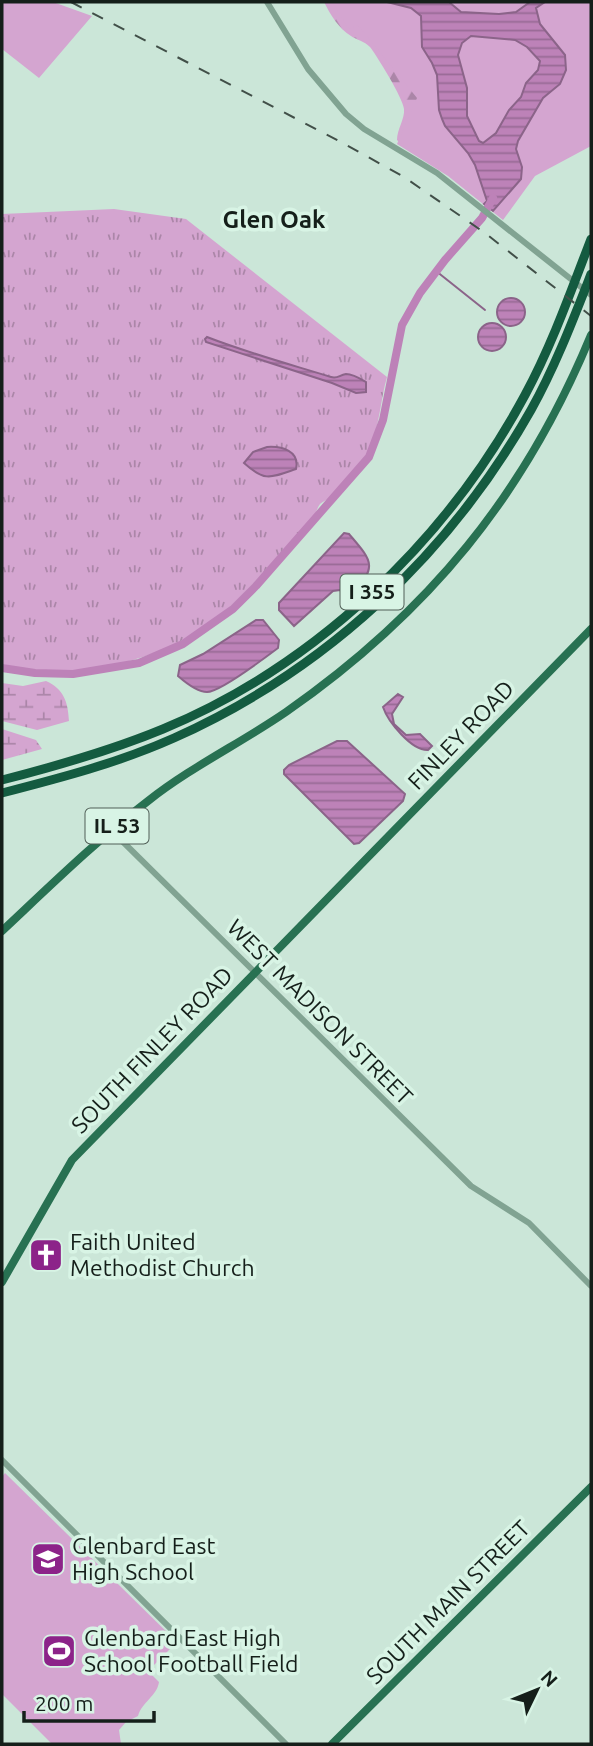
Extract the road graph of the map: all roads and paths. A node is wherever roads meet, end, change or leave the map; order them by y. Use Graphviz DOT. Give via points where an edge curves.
graph roads {
  1 [pos="267,2"];
  2 [pos="591,239"];
  3 [pos="591,274"];
  4 [pos="591,295"];
  5 [pos="591,335"];
  6 [pos="591,629"];
  7 [pos="2,780"];
  8 [pos="2,793"];
  9 [pos="112,831"];
  10 [pos="359,867"];
  11 [pos="2,931"];
  12 [pos="256,972"];
  13 [pos="2,1282"];
  14 [pos="591,1286"];
  15 [pos="2,1460"];
  16 [pos="591,1486"];
  17 [pos="286,1744"];
  18 [pos="332,1744"];
  1 -- 4 [label="street" via="304,64 346,114 427,166"];
  2 -- 7 [label="highway, I 355" via="538,369 498,443 434,528 369,595 297,653 195,714 113,749"];
  3 -- 8 [label="highway, I 355" via="549,375 503,457 444,537 377,605 303,665 200,726 117,761"];
  5 -- 9 [label="main road, IL 53" via="536,450 497,509 436,585 346,667 285,712 165,788"];
  6 -- 10 [label="main road, FINLEY ROAD"];
  9 -- 11 [label="main road, IL 53"];
  9 -- 12 [label="street, WEST MADISON STREET"];
  10 -- 12 [label="main road, SOUTH FINLEY ROAD"];
  12 -- 13 [label="main road, SOUTH FINLEY ROAD" via="72,1160"];
  12 -- 14 [label="street, WEST MADISON STREET" via="471,1186 529,1223"];
  15 -- 17 [label="street"];
  16 -- 18 [label="main road, SOUTH MAIN STREET"];
}
